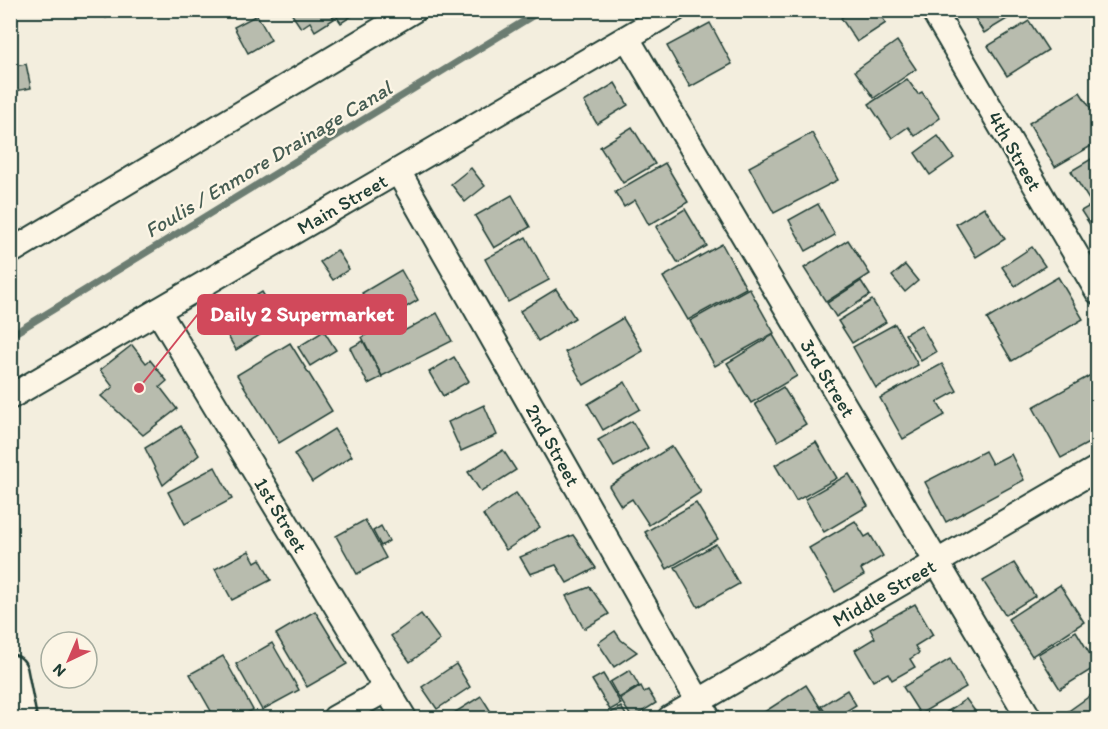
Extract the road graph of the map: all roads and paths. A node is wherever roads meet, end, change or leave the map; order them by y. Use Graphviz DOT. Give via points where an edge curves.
graph roads {
  1 [pos="414,10"];
  2 [pos="674,10"];
  3 [pos="933,10"];
  4 [pos="627,38"];
  5 [pos="398,171"];
  6 [pos="10,252"];
  7 [pos="1098,292"];
  8 [pos="158,311"];
  9 [pos="10,397"];
  10 [pos="1098,468"];
  11 [pos="936,562"];
  12 [pos="10,672"];
  13 [pos="387,689"];
  14 [pos="703,710"];
  15 [pos="20,718"];
  16 [pos="335,718"];
  17 [pos="404,718"];
  18 [pos="670,718"];
  19 [pos="1029,718"];
  1 -- 6 [label="street"];
  2 -- 4 [label="street, Main Street"];
  3 -- 7 [label="street, 4th Street"];
  4 -- 5 [label="street, Main Street"];
  4 -- 11 [label="street, 3rd Street"];
  5 -- 8 [label="street, Main Street"];
  5 -- 14 [label="street, 2nd Street"];
  8 -- 9 [label="street, Main Street"];
  8 -- 13 [label="street, 1st Street"];
  10 -- 11 [label="street, Middle Street"];
  11 -- 14 [label="street, Middle Street"];
  11 -- 19 [label="street, 3rd Street"];
  12 -- 15 [label="main road"];
  13 -- 16 [label="street"];
  13 -- 17 [label="street, 1st Street"];
  14 -- 18 [label="street, Middle Street"];
}
